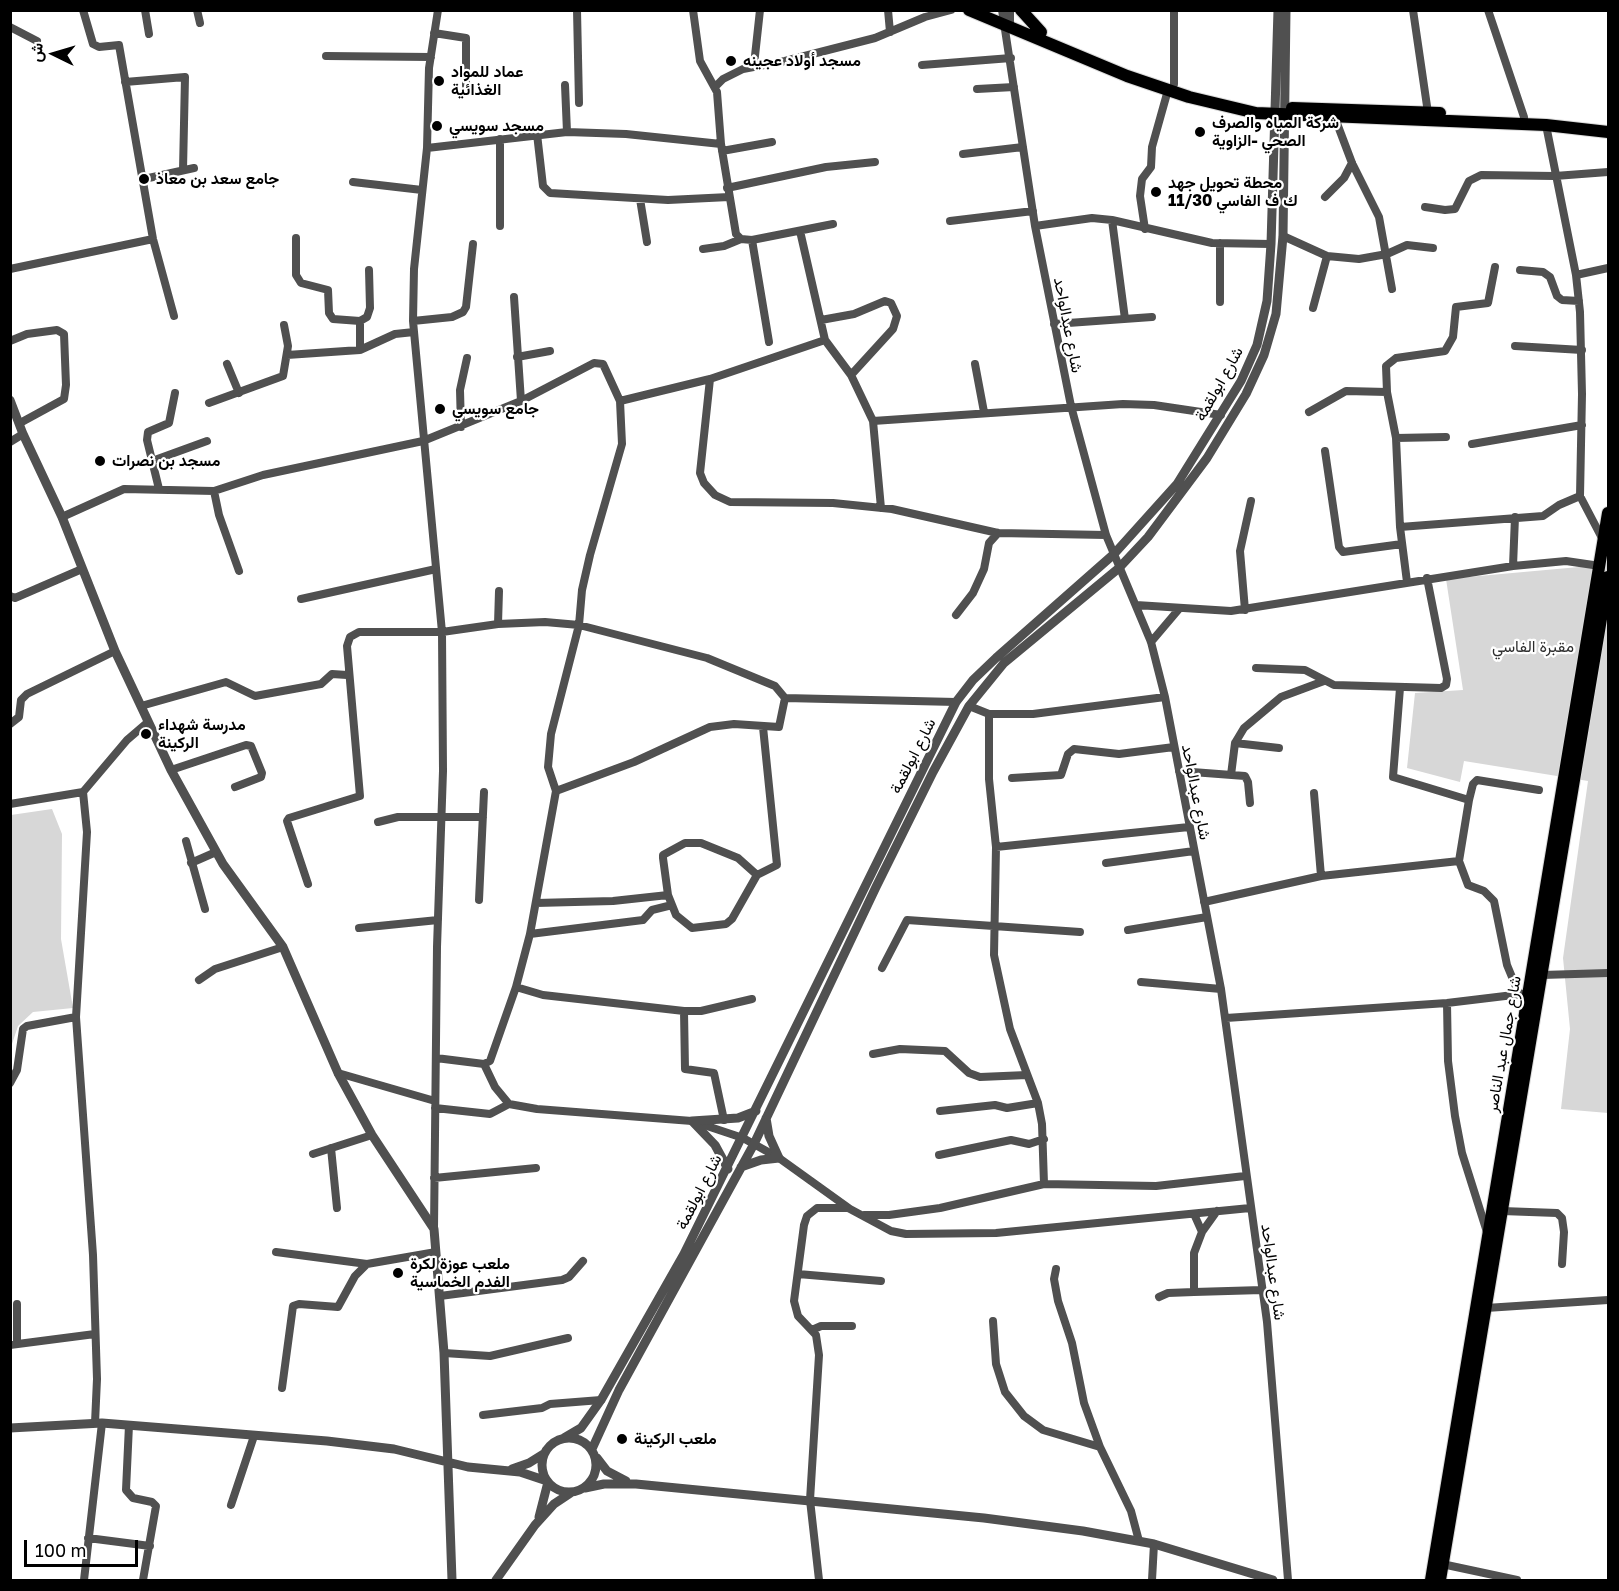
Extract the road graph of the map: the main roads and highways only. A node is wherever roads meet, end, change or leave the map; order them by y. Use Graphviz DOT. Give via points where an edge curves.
graph roads {
  1 [pos="969,10"];
  2 [pos="989,10"];
  3 [pos="1021,10"];
  4 [pos="1007,20"];
  5 [pos="1041,32"];
  6 [pos="1171,87"];
  7 [pos="1280,111"];
  8 [pos="1608,123"];
  9 [pos="1608,132"];
  10 [pos="1608,513"];
  11 [pos="1606,541"];
  12 [pos="1608,577"];
  13 [pos="1431,1581"];
  14 [pos="1440,1581"];
  1 -- 4 [label="main road"];
  2 -- 4 [label="main road"];
  3 -- 5 [label="main road"];
  4 -- 5 [label="main road"];
  4 -- 6 [label="main road" via="1127,76"];
  5 -- 6 [label="main road"];
  6 -- 7 [label="main road" via="1241,110"];
  7 -- 8 [label="main road" via="1428,113"];
  7 -- 9 [label="main road" via="1335,118 1546,125"];
  10 -- 11 [label="main road, شارع جمال عبد الناصر"];
  11 -- 13 [label="main road, شارع جمال عبد الناصر" via="1524,993"];
  12 -- 14 [label="main road, شارع جمال عبد الناصر"];
}
